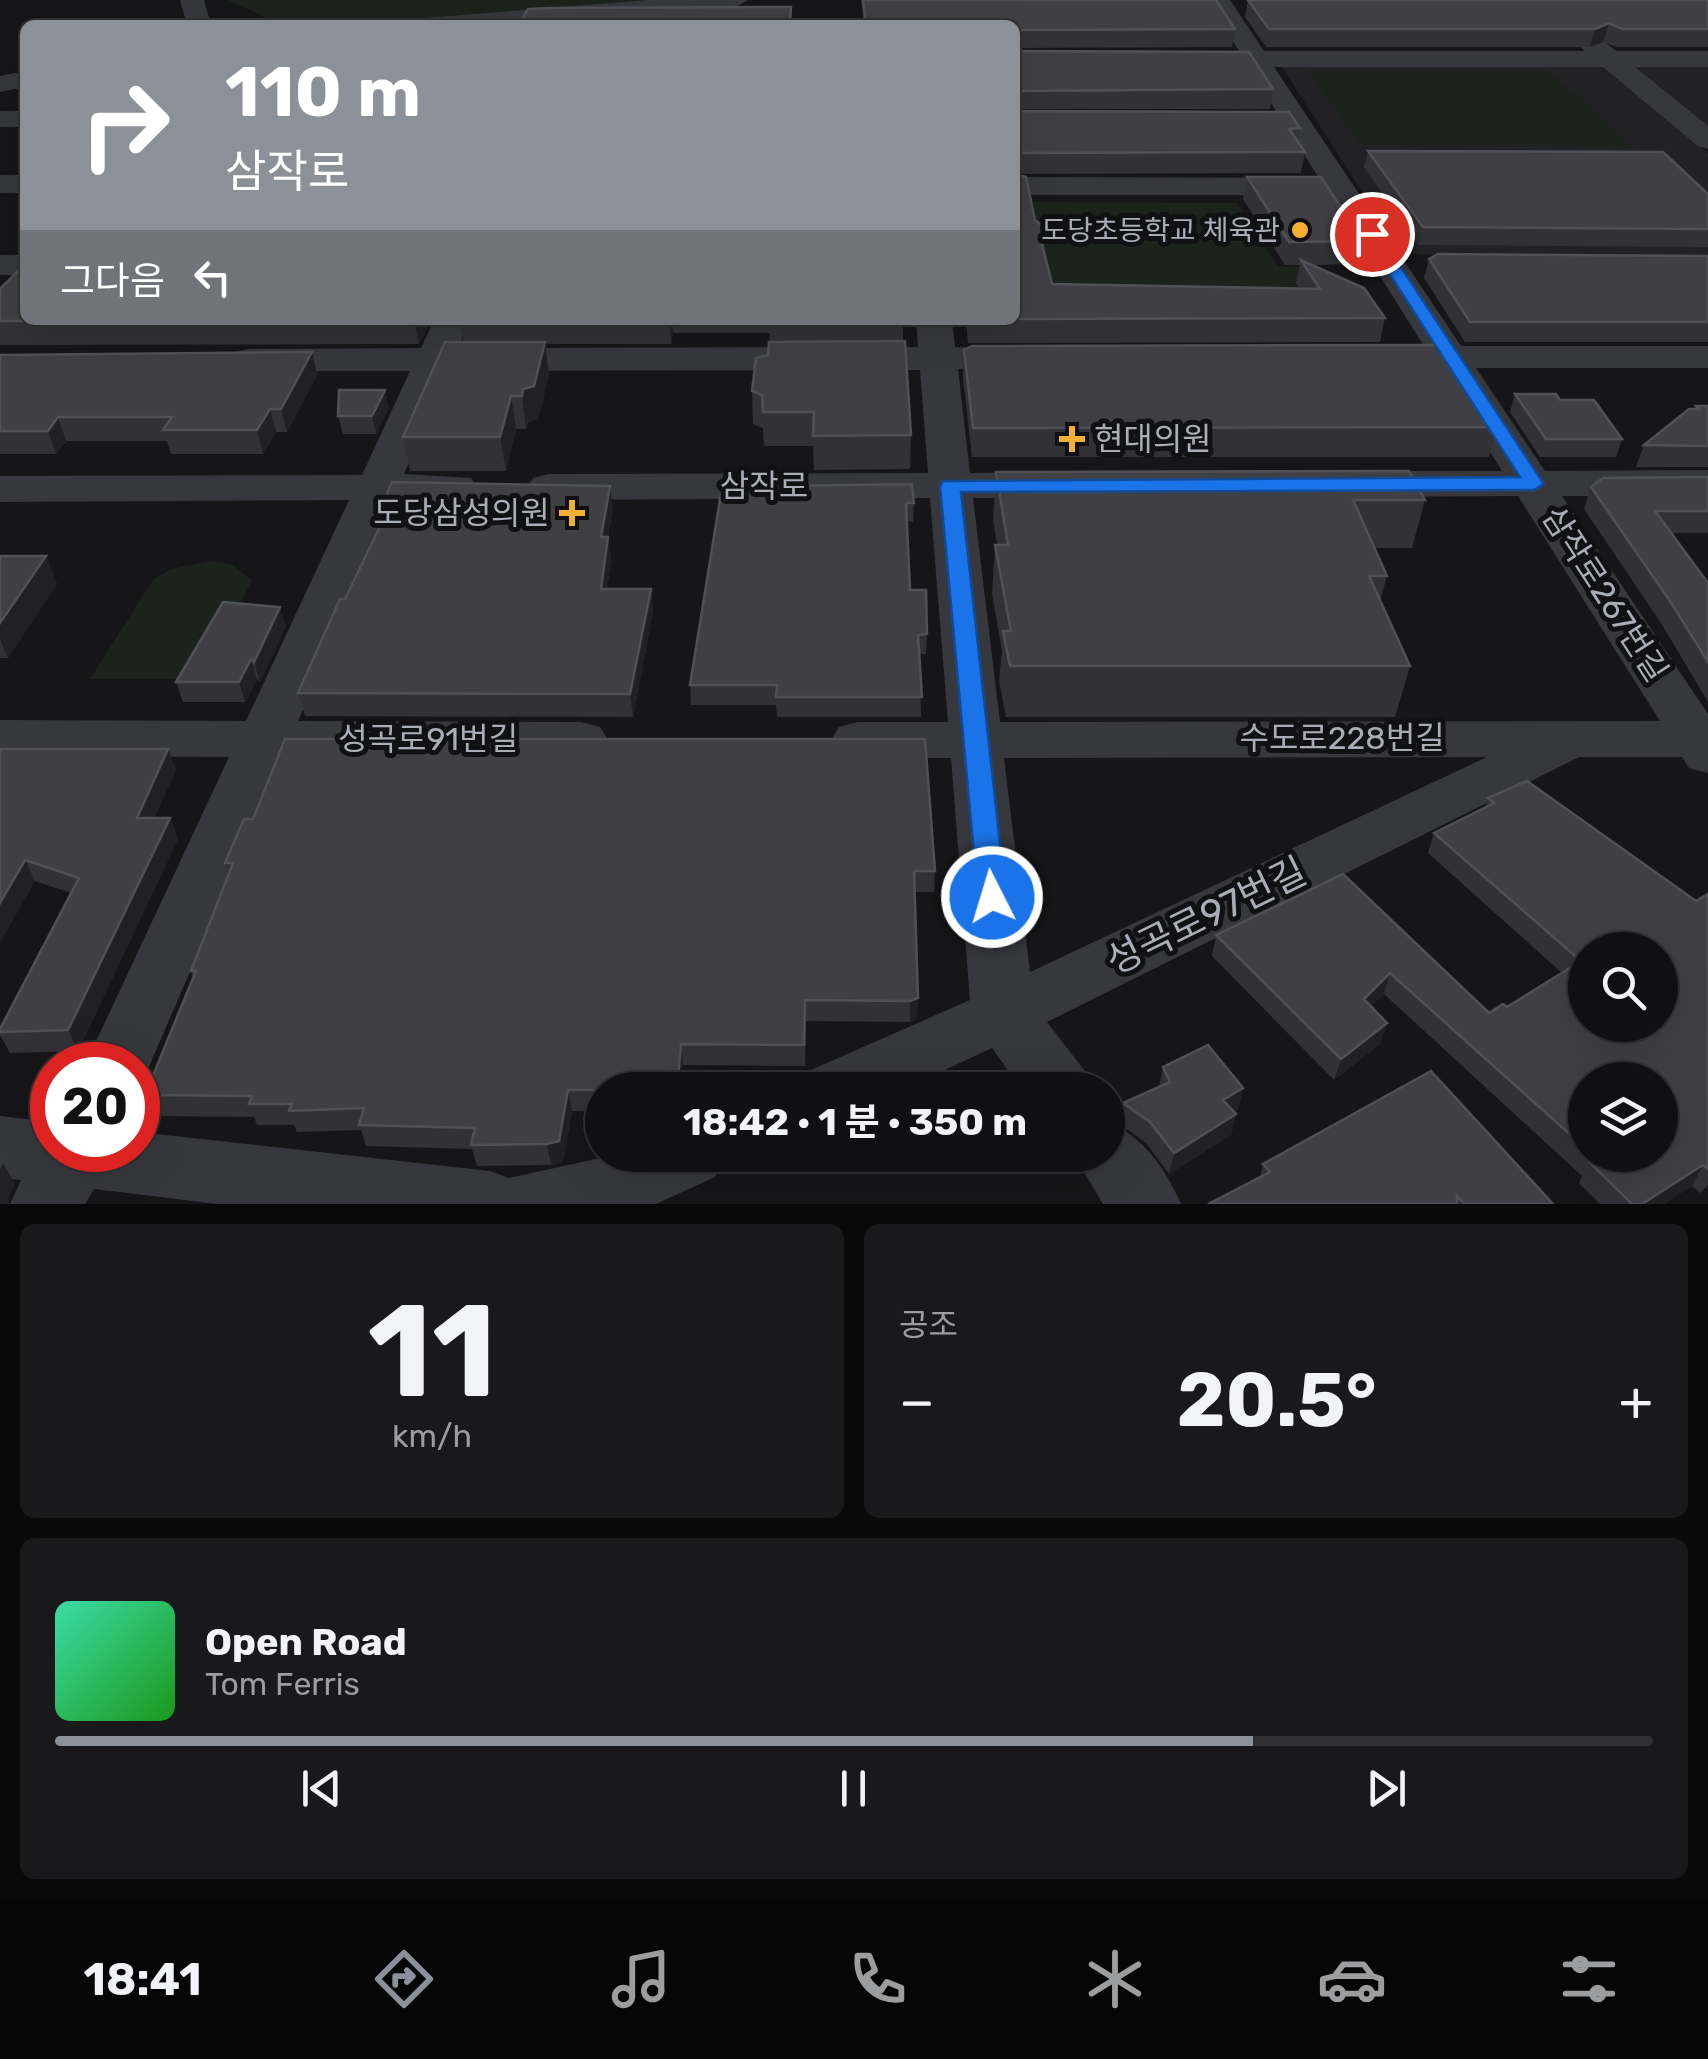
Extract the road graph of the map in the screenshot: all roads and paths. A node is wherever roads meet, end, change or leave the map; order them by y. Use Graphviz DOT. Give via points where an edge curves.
graph roads {
  1 [pos="736,0"];
  2 [pos="1541,3"];
  3 [pos="1221,5"];
  4 [pos="1507,6"];
  5 [pos="1581,6"];
  6 [pos="587,18"];
  7 [pos="540,20"];
  8 [pos="1201,59"];
  9 [pos="1257,59"];
  10 [pos="1610,59"];
  11 [pos="1708,59"];
  12 [pos="1260,121"];
  13 [pos="1298,122"];
  14 [pos="1708,140"];
  15 [pos="1020,186"];
  16 [pos="1340,186"];
  17 [pos="1387,258"];
  18 [pos="1425,259"];
  19 [pos="20,274"];
  20 [pos="0,296"];
  21 [pos="450,325"];
  22 [pos="936,339"];
  23 [pos="1352,357"];
  24 [pos="1451,357"];
  25 [pos="1708,357"];
  26 [pos="1056,358"];
  27 [pos="217,360"];
  28 [pos="434,360"];
  29 [pos="1708,483"];
  30 [pos="1320,484"];
  31 [pos="1534,484"];
  32 [pos="1106,485"];
  33 [pos="950,486"];
  34 [pos="377,488"];
  35 [pos="0,489"];
  36 [pos="1576,737"];
  37 [pos="0,738"];
  38 [pos="264,739"];
  39 [pos="620,740"];
  40 [pos="818,740"];
  41 [pos="976,740"];
  42 [pos="1705,744"];
  43 [pos="1004,1014"];
  44 [pos="128,1042"];
  45 [pos="875,1072"];
  46 [pos="1047,1072"];
  47 [pos="0,1147"];
  48 [pos="30,1157"];
  49 [pos="93,1172"];
  50 [pos="653,1172"];
  51 [pos="1121,1172"];
  52 [pos="490,1204"];
  53 [pos="528,1204"];
  54 [pos="1144,1204"];
  1 -- 6 [label="street"];
  2 -- 4 [label="street"];
  2 -- 5 [label="street"];
  2 -- 10 [label="street"];
  3 -- 9 [label="street, 삼작로267번길"];
  6 -- 7 [label="street"];
  8 -- 9 [label="street"];
  9 -- 10 [label="street"];
  9 -- 13 [label="street, 삼작로267번길"];
  10 -- 11 [label="street"];
  10 -- 14 [label="street"];
  12 -- 13 [label="street"];
  13 -- 16 [label="street, 삼작로267번길"];
  15 -- 16 [label="street"];
  16 -- 17 [label="street, 삼작로267번길"];
  17 -- 18 [label="street"];
  17 -- 24 [label="street, 삼작로267번길"];
  19 -- 20 [label="street"];
  21 -- 28 [label="street"];
  22 -- 26 [label="street"];
  22 -- 28 [label="street"];
  22 -- 33 [label="street"];
  23 -- 24 [label="street"];
  24 -- 25 [label="street"];
  24 -- 31 [label="street, 삼작로267번길"];
  27 -- 28 [label="street"];
  28 -- 34 [label="street"];
  29 -- 31 [label="street"];
  30 -- 31 [label="street"];
  31 -- 42 [label="street, 삼작로267번길"];
  32 -- 33 [label="street, 삼작로"];
  33 -- 34 [label="street, 삼작로"];
  33 -- 41 [label="street"];
  34 -- 35 [label="street, 삼작로"];
  34 -- 38 [label="street"];
  36 -- 41 [label="street, 수도로228번길"];
  36 -- 42 [label="street, 수도로228번길"];
  36 -- 43 [label="street, 성곡로97번길"];
  37 -- 38 [label="street, 성곡로91번길"];
  38 -- 39 [label="street, 성곡로91번길"];
  38 -- 44 [label="street"];
  40 -- 41 [label="street"];
  41 -- 43 [label="street"];
  43 -- 45 [label="street, 성곡로97번길"];
  43 -- 46 [label="street"];
  47 -- 48 [label="street"];
  49 -- 52 [label="street"];
  50 -- 53 [label="street" via="618,1188"];
  51 -- 54 [label="street"];
}
